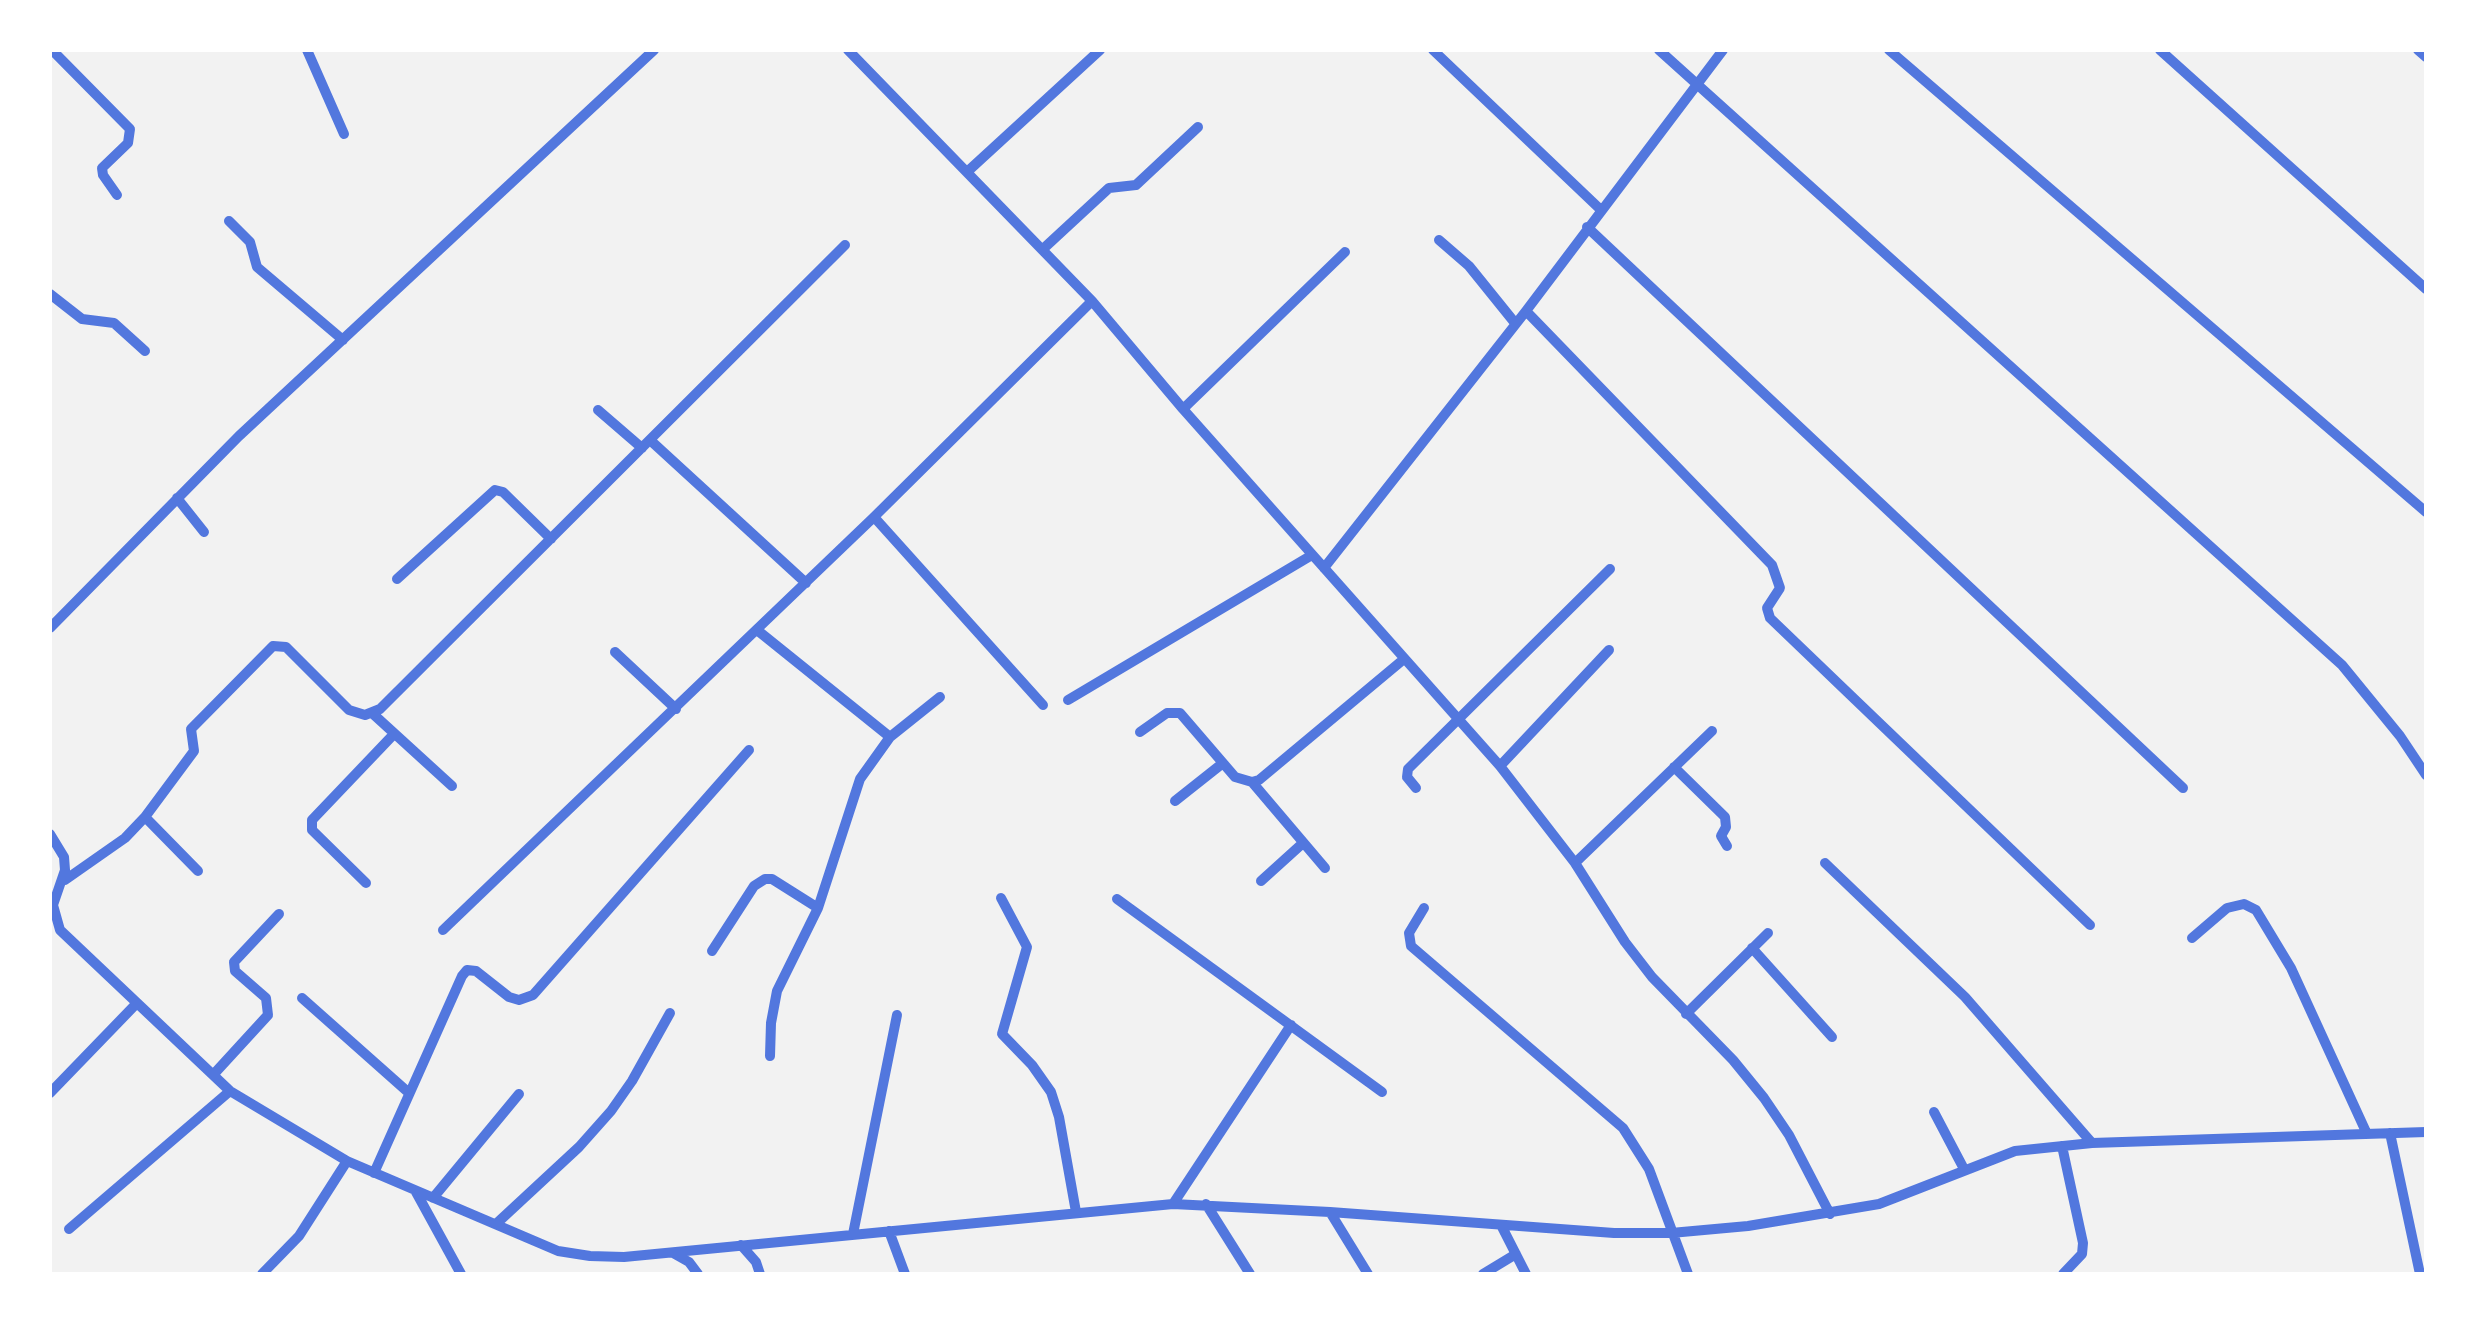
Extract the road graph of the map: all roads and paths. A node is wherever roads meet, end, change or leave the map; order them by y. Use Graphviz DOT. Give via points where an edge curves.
graph roads {
  1 [pos="52,50"];
  2 [pos="307,50"];
  3 [pos="654,50"];
  4 [pos="848,50"];
  5 [pos="1100,50"];
  6 [pos="1433,50"];
  7 [pos="1659,50"];
  8 [pos="1723,50"];
  9 [pos="1889,50"];
  10 [pos="2160,50"];
  11 [pos="2418,50"];
  12 [pos="2426,57"];
  13 [pos="1698,84"];
  14 [pos="1198,128"];
  15 [pos="344,134"];
  16 [pos="967,172"];
  17 [pos="117,195"];
  18 [pos="1601,210"];
  19 [pos="228,221"];
  20 [pos="1587,227"];
  21 [pos="1439,240"];
  22 [pos="845,246"];
  23 [pos="1043,249"];
  24 [pos="1345,252"];
  25 [pos="2426,289"];
  26 [pos="50,294"];
  27 [pos="1092,300"];
  28 [pos="1526,310"];
  29 [pos="1515,323"];
  30 [pos="343,340"];
  31 [pos="144,350"];
  32 [pos="1183,409"];
  33 [pos="598,410"];
  34 [pos="646,444"];
  35 [pos="176,498"];
  36 [pos="2426,512"];
  37 [pos="874,517"];
  38 [pos="204,532"];
  39 [pos="551,539"];
  40 [pos="1312,555"];
  41 [pos="1324,568"];
  42 [pos="1610,569"];
  43 [pos="398,579"];
  44 [pos="806,583"];
  45 [pos="50,628"];
  46 [pos="757,630"];
  47 [pos="1609,650"];
  48 [pos="615,652"];
  49 [pos="1404,659"];
  50 [pos="940,697"];
  51 [pos="1068,700"];
  52 [pos="1043,705"];
  53 [pos="676,709"];
  54 [pos="372,713"];
  55 [pos="1458,721"];
  56 [pos="1712,731"];
  57 [pos="1140,732"];
  58 [pos="394,734"];
  59 [pos="890,737"];
  60 [pos="749,750"];
  61 [pos="1223,763"];
  62 [pos="1500,766"];
  63 [pos="1674,768"];
  64 [pos="2426,775"];
  65 [pos="1252,782"];
  66 [pos="452,786"];
  67 [pos="1416,788"];
  68 [pos="2183,788"];
  69 [pos="1175,801"];
  70 [pos="145,817"];
  71 [pos="50,834"];
  72 [pos="1304,843"];
  73 [pos="1727,846"];
  74 [pos="1575,863"];
  75 [pos="1825,863"];
  76 [pos="1325,868"];
  77 [pos="198,870"];
  78 [pos="1261,880"];
  79 [pos="62,883"];
  80 [pos="366,883"];
  81 [pos="50,894"];
  82 [pos="1002,898"];
  83 [pos="1117,898"];
  84 [pos="818,908"];
  85 [pos="1424,908"];
  86 [pos="279,914"];
  87 [pos="2090,925"];
  88 [pos="443,930"];
  89 [pos="1768,934"];
  90 [pos="2192,938"];
  91 [pos="1752,948"];
  92 [pos="712,951"];
  93 [pos="302,998"];
  94 [pos="137,1003"];
  95 [pos="670,1013"];
  96 [pos="1686,1014"];
  97 [pos="897,1015"];
  98 [pos="1291,1025"];
  99 [pos="1832,1037"];
  100 [pos="770,1056"];
  101 [pos="213,1075"];
  102 [pos="230,1091"];
  103 [pos="1382,1092"];
  104 [pos="50,1093"];
  105 [pos="409,1093"];
  106 [pos="519,1094"];
  107 [pos="1934,1112"];
  108 [pos="2426,1132"];
  109 [pos="2390,1133"];
  110 [pos="2367,1134"];
  111 [pos="2092,1143"];
  112 [pos="2062,1146"];
  113 [pos="347,1161"];
  114 [pos="1964,1169"];
  115 [pos="374,1173"];
  116 [pos="415,1190"];
  117 [pos="433,1198"];
  118 [pos="1173,1204"];
  119 [pos="1206,1204"];
  120 [pos="1076,1212"];
  121 [pos="1330,1212"];
  122 [pos="1830,1214"];
  123 [pos="496,1224"];
  124 [pos="1501,1225"];
  125 [pos="69,1229"];
  126 [pos="889,1230"];
  127 [pos="1671,1233"];
  128 [pos="853,1234"];
  129 [pos="741,1245"];
  130 [pos="672,1252"];
  131 [pos="1516,1254"];
  132 [pos="262,1274"];
  133 [pos="461,1274"];
  134 [pos="698,1274"];
  135 [pos="760,1274"];
  136 [pos="905,1274"];
  137 [pos="1250,1274"];
  138 [pos="1368,1274"];
  139 [pos="1483,1274"];
  140 [pos="1526,1274"];
  141 [pos="1688,1274"];
  142 [pos="2063,1274"];
  143 [pos="2420,1274"];
  1 -- 17 [label="street" via="130,129 128,143 102,168"];
  2 -- 15 [label="street"];
  3 -- 30 [label="street"];
  4 -- 16 [label="street"];
  5 -- 16 [label="street"];
  6 -- 18 [label="street"];
  7 -- 13 [label="street"];
  8 -- 13 [label="street"];
  9 -- 36 [label="street"];
  10 -- 25 [label="street"];
  11 -- 12 [label="street"];
  13 -- 18 [label="street"];
  13 -- 64 [label="street" via="2342,666"];
  14 -- 23 [label="street" via="1136,185 1108,188"];
  16 -- 23 [label="street"];
  18 -- 20 [label="street"];
  19 -- 30 [label="street" via="253,247 256,267"];
  20 -- 28 [label="street"];
  20 -- 68 [label="street"];
  21 -- 29 [label="street"];
  22 -- 34 [label="street"];
  23 -- 27 [label="street"];
  24 -- 32 [label="street"];
  26 -- 31 [label="street" via="82,319 114,323"];
  27 -- 32 [label="street"];
  27 -- 37 [label="street"];
  28 -- 29 [label="street"];
  28 -- 87 [label="street" via="1772,565 1780,588 1767,608 1770,618"];
  29 -- 41 [label="street"];
  30 -- 35 [label="street"];
  32 -- 40 [label="street"];
  33 -- 34 [label="street"];
  34 -- 39 [label="street"];
  34 -- 44 [label="street"];
  35 -- 38 [label="street"];
  35 -- 45 [label="street"];
  37 -- 44 [label="street"];
  37 -- 52 [label="street"];
  39 -- 43 [label="street" via="495,490"];
  39 -- 54 [label="street"];
  40 -- 41 [label="street"];
  40 -- 51 [label="street"];
  41 -- 49 [label="street"];
  42 -- 55 [label="street"];
  44 -- 46 [label="street"];
  46 -- 53 [label="street"];
  46 -- 59 [label="street"];
  47 -- 62 [label="street"];
  48 -- 53 [label="street"];
  49 -- 55 [label="street"];
  49 -- 65 [label="street"];
  50 -- 59 [label="street"];
  53 -- 88 [label="street"];
  54 -- 58 [label="street"];
  54 -- 70 [label="street" via="349,710 286,647 273,646 191,729 194,751"];
  55 -- 62 [label="street"];
  55 -- 67 [label="street" via="1408,769"];
  56 -- 63 [label="street"];
  57 -- 61 [label="street" via="1167,713 1180,714"];
  58 -- 66 [label="street"];
  58 -- 80 [label="street" via="312,820 316,834"];
  59 -- 84 [label="street" via="860,779"];
  60 -- 105 [label="street" via="534,996 509,997 467,970"];
  61 -- 65 [label="street" via="1240,781"];
  61 -- 69 [label="street"];
  62 -- 74 [label="street"];
  63 -- 73 [label="street" via="1725,817 1721,836"];
  63 -- 74 [label="street"];
  65 -- 72 [label="street"];
  70 -- 77 [label="street"];
  70 -- 79 [label="street"];
  71 -- 79 [label="street" via="64,858"];
  72 -- 76 [label="street"];
  72 -- 78 [label="street"];
  74 -- 96 [label="street" via="1625,942"];
  75 -- 111 [label="street" via="1965,997"];
  79 -- 81 [label="street"];
  79 -- 94 [label="street" via="53,905 60,930"];
  82 -- 120 [label="street" via="1026,948 1002,1034 1051,1092"];
  83 -- 98 [label="street"];
  84 -- 92 [label="street" via="765,879"];
  84 -- 100 [label="street" via="777,991"];
  85 -- 127 [label="street" via="1409,933 1411,946 1623,1128 1649,1169"];
  86 -- 101 [label="street" via="234,962 235,971 266,998 268,1015"];
  89 -- 91 [label="street"];
  90 -- 110 [label="street" via="2227,908 2244,904 2256,910 2291,968"];
  91 -- 96 [label="street"];
  91 -- 99 [label="street"];
  93 -- 105 [label="street"];
  94 -- 101 [label="street"];
  94 -- 104 [label="street"];
  95 -- 123 [label="street" via="610,1111"];
  96 -- 122 [label="street" via="1764,1098"];
  97 -- 128 [label="street"];
  98 -- 103 [label="street"];
  98 -- 118 [label="street"];
  101 -- 102 [label="street"];
  102 -- 113 [label="street"];
  102 -- 125 [label="street"];
  105 -- 115 [label="street"];
  106 -- 117 [label="street"];
  107 -- 114 [label="street"];
  108 -- 109 [label="street"];
  109 -- 110 [label="street"];
  109 -- 143 [label="street"];
  110 -- 111 [label="street"];
  111 -- 112 [label="street"];
  112 -- 114 [label="street" via="2015,1151"];
  112 -- 142 [label="street" via="2083,1243 2075,1265"];
  113 -- 115 [label="street"];
  113 -- 132 [label="street" via="299,1236"];
  114 -- 122 [label="street" via="1879,1204"];
  115 -- 116 [label="street"];
  116 -- 117 [label="street"];
  116 -- 133 [label="street"];
  117 -- 123 [label="street"];
  118 -- 119 [label="street"];
  118 -- 120 [label="street"];
  119 -- 121 [label="street"];
  119 -- 137 [label="street"];
  120 -- 126 [label="street"];
  121 -- 124 [label="street"];
  121 -- 138 [label="street"];
  122 -- 127 [label="street"];
  123 -- 130 [label="street" via="558,1251 624,1257"];
  124 -- 127 [label="street"];
  124 -- 131 [label="street"];
  126 -- 128 [label="street"];
  126 -- 136 [label="street"];
  127 -- 141 [label="street"];
  128 -- 129 [label="street"];
  129 -- 130 [label="street"];
  129 -- 135 [label="street"];
  130 -- 134 [label="street"];
  131 -- 139 [label="street"];
  131 -- 140 [label="street"];
}
